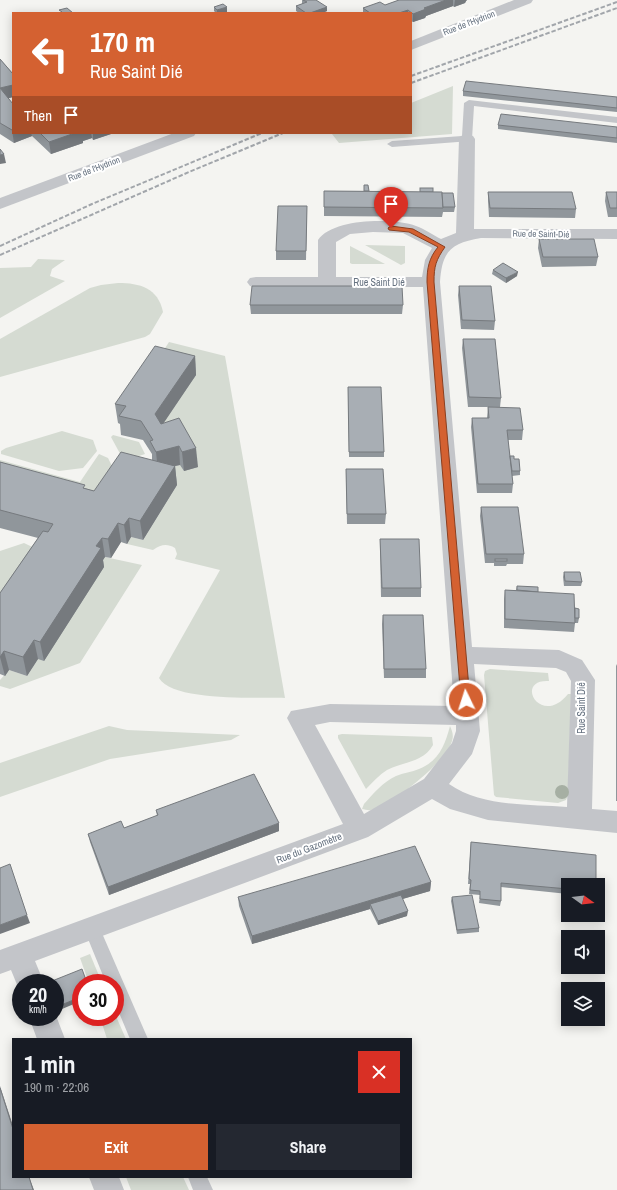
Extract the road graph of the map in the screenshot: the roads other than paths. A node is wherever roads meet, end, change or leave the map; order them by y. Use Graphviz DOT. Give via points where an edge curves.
graph roads {
  1 [pos="526,0"];
  2 [pos="412,46"];
  3 [pos="617,120"];
  4 [pos="185,134"];
  5 [pos="467,139"];
  6 [pos="392,144"];
  7 [pos="0,204"];
  8 [pos="617,234"];
  9 [pos="465,235"];
  10 [pos="442,247"];
  11 [pos="256,282"];
  12 [pos="327,282"];
  13 [pos="431,282"];
  14 [pos="462,655"];
  15 [pos="467,715"];
  16 [pos="433,786"];
  17 [pos="579,818"];
  18 [pos="617,822"];
  19 [pos="359,829"];
  20 [pos="92,929"];
  21 [pos="9,958"];
  22 [pos="22,974"];
  23 [pos="46,1026"];
  24 [pos="51,1038"];
  25 [pos="139,1038"];
  26 [pos="104,1178"];
  27 [pos="198,1178"];
  28 [pos="109,1190"];
  29 [pos="203,1190"];
  1 -- 2 [label="street, Rue de l'Hydrion"];
  3 -- 5 [label="lane" via="469,103"];
  4 -- 7 [label="street, Rue de l'Hydrion"];
  5 -- 6 [label="lane"];
  5 -- 9 [label="street"];
  8 -- 9 [label="street, Rue de Saint-Dié"];
  9 -- 10 [label="street, Rue de Saint-Dié"];
  10 -- 12 [label="street" via="404,228 347,228 335,232 327,240"];
  10 -- 13 [label="street" via="434,256"];
  11 -- 12 [label="street, Rue Saint Dié"];
  12 -- 13 [label="street, Rue Saint Dié"];
  13 -- 14 [label="street"];
  14 -- 15 [label="street"];
  14 -- 17 [label="street, Rue Saint Dié" via="559,659 574,666 583,680"];
  15 -- 16 [label="street" via="468,731 463,748"];
  15 -- 19 [label="street" via="330,713 299,718"];
  16 -- 17 [label="street" via="442,794 465,804 496,812"];
  16 -- 19 [label="street, Rue du Gazomètre"];
  17 -- 18 [label="street"];
  19 -- 20 [label="street, Rue du Gazomètre"];
  20 -- 21 [label="street, Rue du Gazomètre"];
  20 -- 25 [label="lane"];
  21 -- 22 [label="street"];
  23 -- 24 [label="street"];
  26 -- 28 [label="street"];
  27 -- 29 [label="lane"];
}
